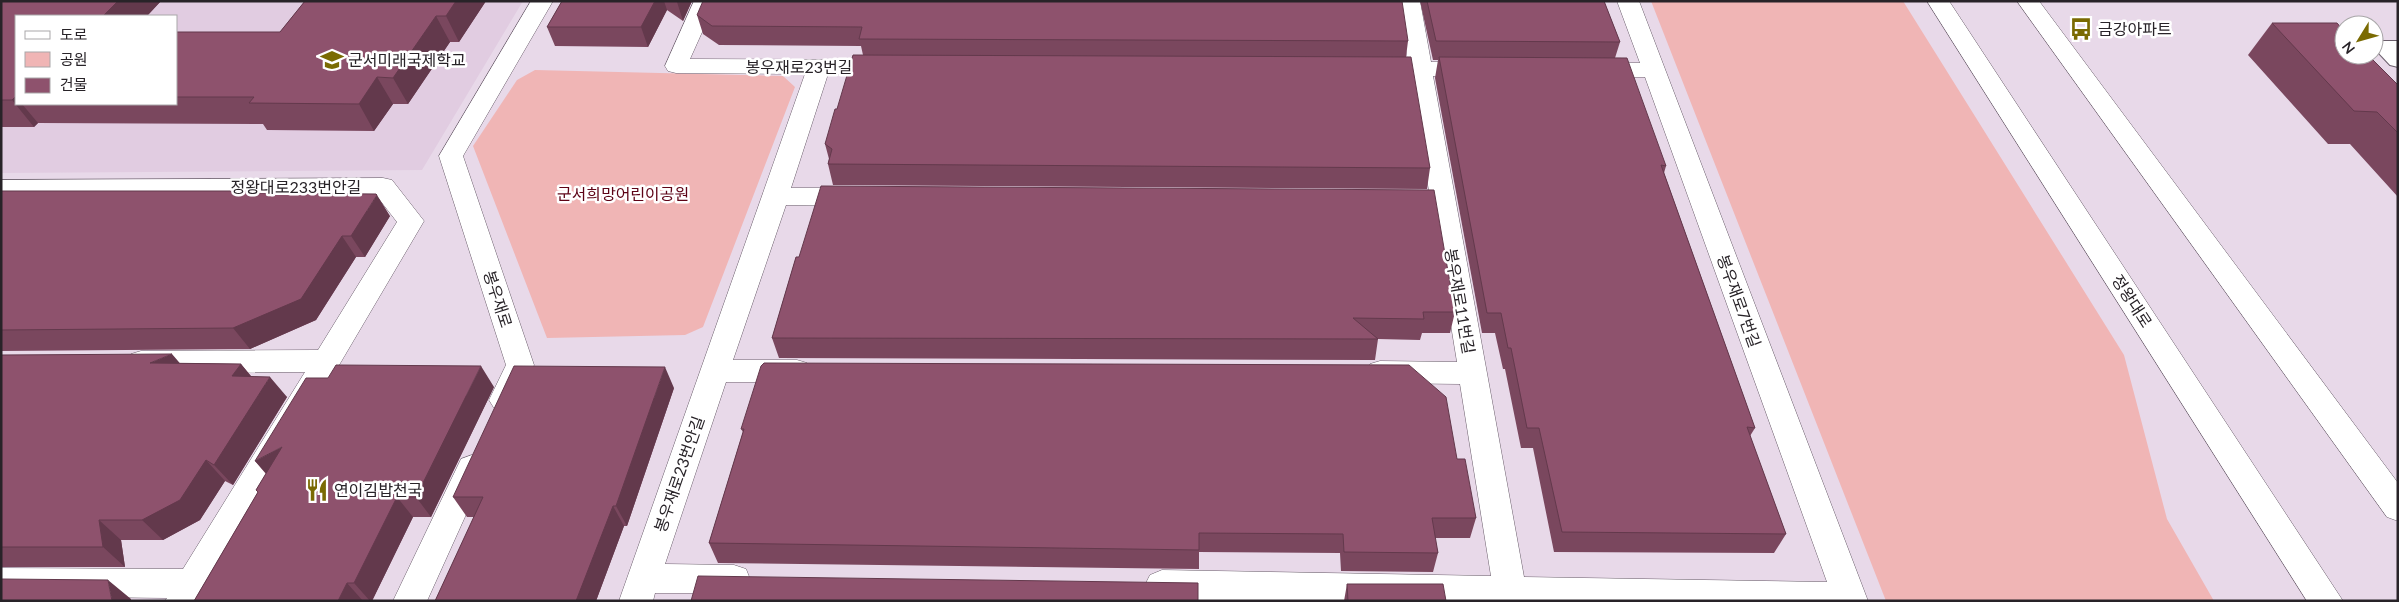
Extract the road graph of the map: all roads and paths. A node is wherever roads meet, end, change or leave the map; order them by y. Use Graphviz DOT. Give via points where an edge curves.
graph roads {
  1 [pos="542,1"];
  2 [pos="705,1"];
  3 [pos="1409,1"];
  4 [pos="1628,1"];
  5 [pos="1938,1"];
  6 [pos="2028,1"];
  7 [pos="2398,47"];
  8 [pos="2398,60"];
  9 [pos="820,67"];
  10 [pos="908,67"];
  11 [pos="1352,69"];
  12 [pos="1421,69"];
  13 [pos="1498,69"];
  14 [pos="1576,70"];
  15 [pos="1653,70"];
  16 [pos="1,189"];
  17 [pos="778,196"];
  18 [pos="877,197"];
  19 [pos="1374,200"];
  20 [pos="1443,200"];
  21 [pos="326,361"];
  22 [pos="120,362"];
  23 [pos="714,371"];
  24 [pos="824,371"];
  25 [pos="1353,372"];
  26 [pos="1472,372"];
  27 [pos="2398,508"];
  28 [pos="763,580"];
  29 [pos="1,582"];
  30 [pos="1131,585"];
  31 [pos="639,589"];
  32 [pos="187,592"];
  33 [pos="1511,595"];
  34 [pos="1850,599"];
  35 [pos="410,601"];
  36 [pos="2326,601"];
  1 -- 35 [label="street, 봉우재로" via="450,156 520,364"];
  2 -- 9 [label="street, 봉우재로23번길" via="676,66"];
  3 -- 12 [label="street, 봉우재로11번길"];
  4 -- 15 [label="street, 봉우재로7번길"];
  5 -- 36 [label="street, 정왕대로"];
  6 -- 27 [label="street"];
  7 -- 8 [label="lane" via="2384,47"];
  9 -- 10 [label="street, 봉우재로23번길"];
  9 -- 17 [label="street, 봉우재로23번안길"];
  11 -- 12 [label="street"];
  12 -- 13 [label="street"];
  12 -- 20 [label="street, 봉우재로11번길"];
  14 -- 15 [label="street"];
  15 -- 34 [label="street, 봉우재로7번길"];
  16 -- 21 [label="street, 정왕대로233번안길" via="383,186 411,221"];
  17 -- 18 [label="street"];
  17 -- 23 [label="street, 봉우재로23번안길"];
  19 -- 20 [label="street"];
  20 -- 26 [label="street, 봉우재로11번길"];
  21 -- 22 [label="street"];
  21 -- 32 [label="street, 정왕대로233번안길"];
  23 -- 24 [label="street"];
  23 -- 31 [label="street, 봉우재로23번안길"];
  25 -- 26 [label="street"];
  26 -- 33 [label="street, 봉우재로11번길"];
  28 -- 31 [label="street, 봉우재로23번안길"];
  29 -- 32 [label="street, 정왕대로233번안길"];
  30 -- 33 [label="street"];
  33 -- 34 [label="street"];
}
